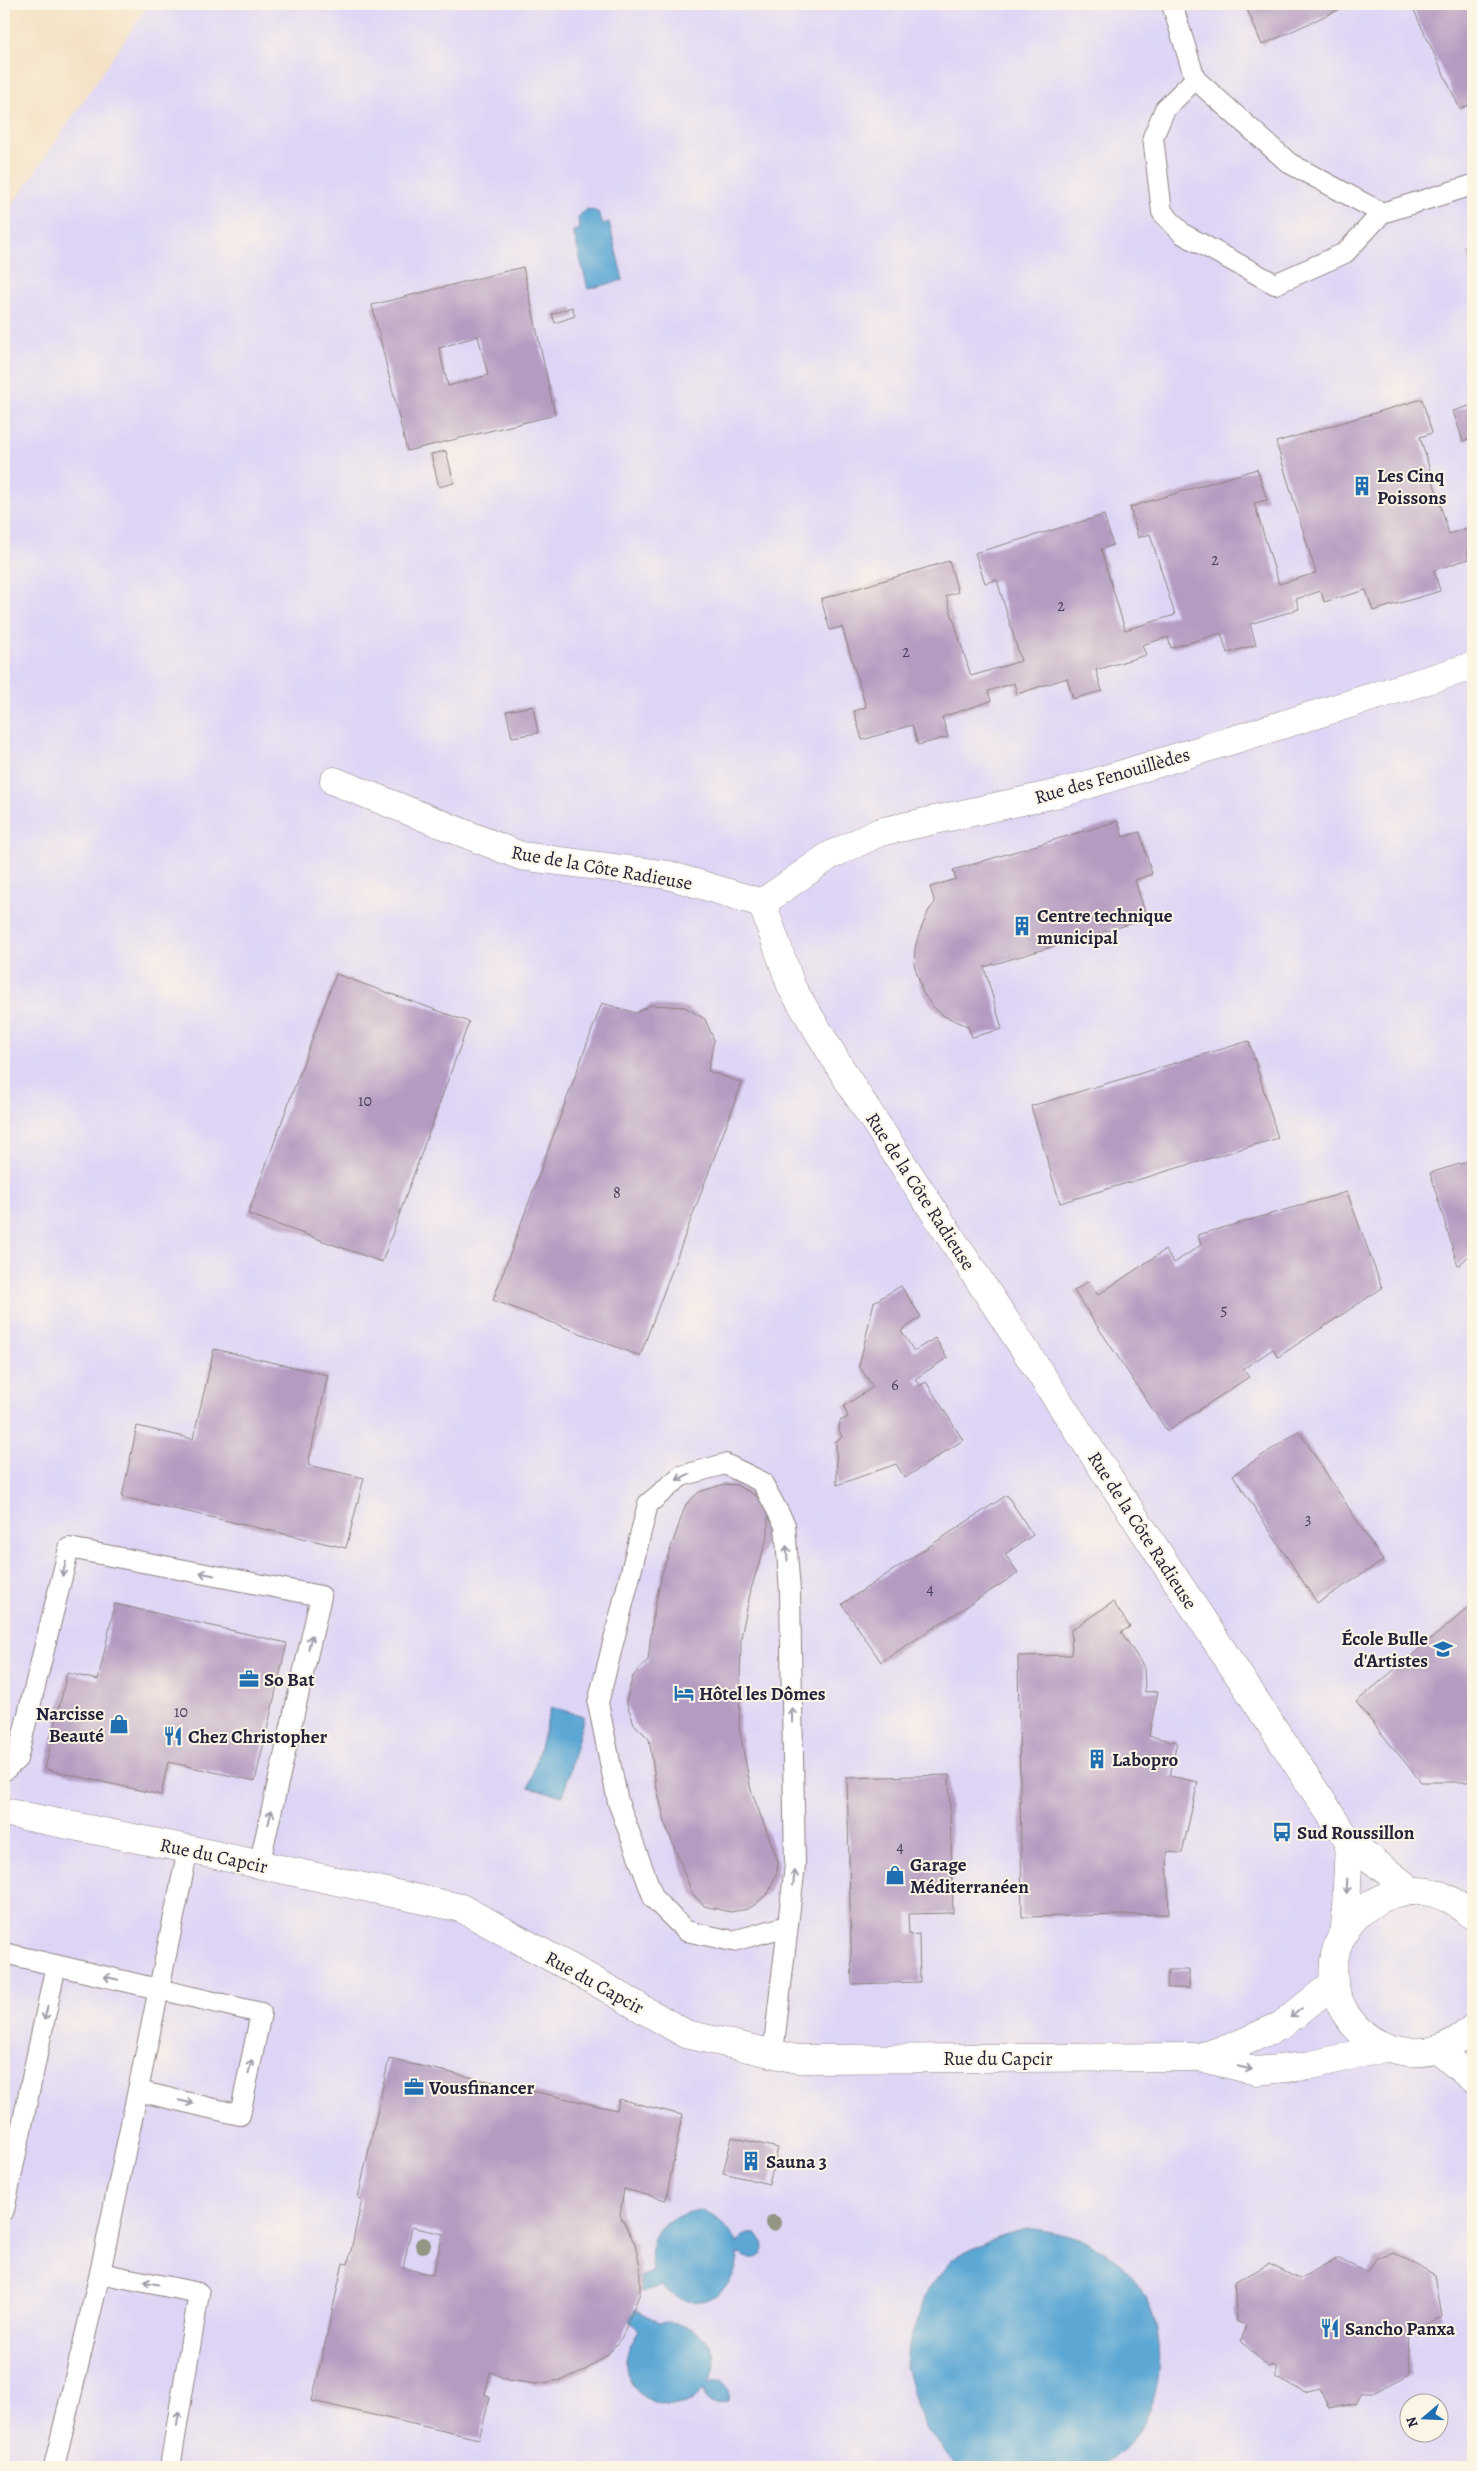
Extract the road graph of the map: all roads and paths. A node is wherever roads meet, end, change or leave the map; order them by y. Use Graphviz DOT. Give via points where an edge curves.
graph roads {
  1 [pos="1172,4"];
  2 [pos="1195,79"];
  3 [pos="1473,185"];
  4 [pos="1382,213"];
  5 [pos="1473,666"];
  6 [pos="334,781"];
  7 [pos="762,903"];
  8 [pos="4,1770"];
  9 [pos="4,1812"];
  10 [pos="1348,1842"];
  11 [pos="188,1849"];
  12 [pos="260,1865"];
  13 [pos="1412,1891"];
  14 [pos="1468,1906"];
  15 [pos="788,1926"];
  16 [pos="1345,1930"];
  17 [pos="4,1953"];
  18 [pos="56,1965"];
  19 [pos="1334,1983"];
  20 [pos="159,1989"];
  21 [pos="1473,2028"];
  22 [pos="1384,2048"];
  23 [pos="1438,2050"];
  24 [pos="773,2054"];
  25 [pos="1198,2057"];
  26 [pos="1473,2079"];
  27 [pos="138,2091"];
  28 [pos="4,2210"];
  29 [pos="100,2273"];
  30 [pos="54,2467"];
  31 [pos="170,2467"];
  1 -- 2 [label="lane"];
  2 -- 4 [label="lane" via="1289,163"];
  2 -- 4 [label="lane" via="1165,109 1152,137 1162,212 1184,234 1274,284 1345,253"];
  3 -- 4 [label="lane"];
  5 -- 7 [label="street, Rue des Fenouillèdes" via="1064,792 880,832 829,856"];
  6 -- 7 [label="street, Rue de la Côte Radieuse" via="521,856 668,875"];
  7 -- 10 [label="street, Rue de la Côte Radieuse" via="792,988 854,1090"];
  12 -- 8 [label="lane, one-way" via="321,1596 69,1548 17,1759"];
  9 -- 11 [label="street, Rue du Capcir"];
  10 -- 13 [label="street"];
  10 -- 16 [label="street, one-way"];
  11 -- 12 [label="street, Rue du Capcir"];
  11 -- 20 [label="lane"];
  12 -- 24 [label="street, Rue du Capcir" via="461,1908 686,2034"];
  13 -- 14 [label="street" via="1435,1894"];
  13 -- 16 [label="street" via="1386,1896 1362,1910"];
  15 -- 15 [label="lane, one-way" via="795,1865 790,1592 785,1525 762,1482 725,1464 681,1476 648,1504 598,1703 618,1802 654,1899 686,1931 732,1941"];
  15 -- 24 [label="lane"];
  16 -- 19 [label="street" via="1335,1956"];
  17 -- 18 [label="lane"];
  20 -- 18 [label="lane, one-way"];
  18 -- 28 [label="lane, one-way"];
  19 -- 22 [label="street" via="1350,2022"];
  19 -- 25 [label="street, Rue du Capcir, one-way" via="1282,2025 1230,2048"];
  20 -- 27 [label="lane"];
  27 -- 20 [label="lane, one-way" via="240,2115 261,2013"];
  21 -- 23 [label="street" via="1458,2041"];
  22 -- 23 [label="street" via="1411,2054"];
  25 -- 22 [label="street, Rue du Capcir, one-way" via="1256,2071 1307,2066"];
  23 -- 26 [label="street"];
  24 -- 25 [label="street, Rue du Capcir" via="798,2059"];
  27 -- 29 [label="lane"];
  29 -- 30 [label="lane"];
  31 -- 29 [label="lane, one-way" via="199,2293"];
}
